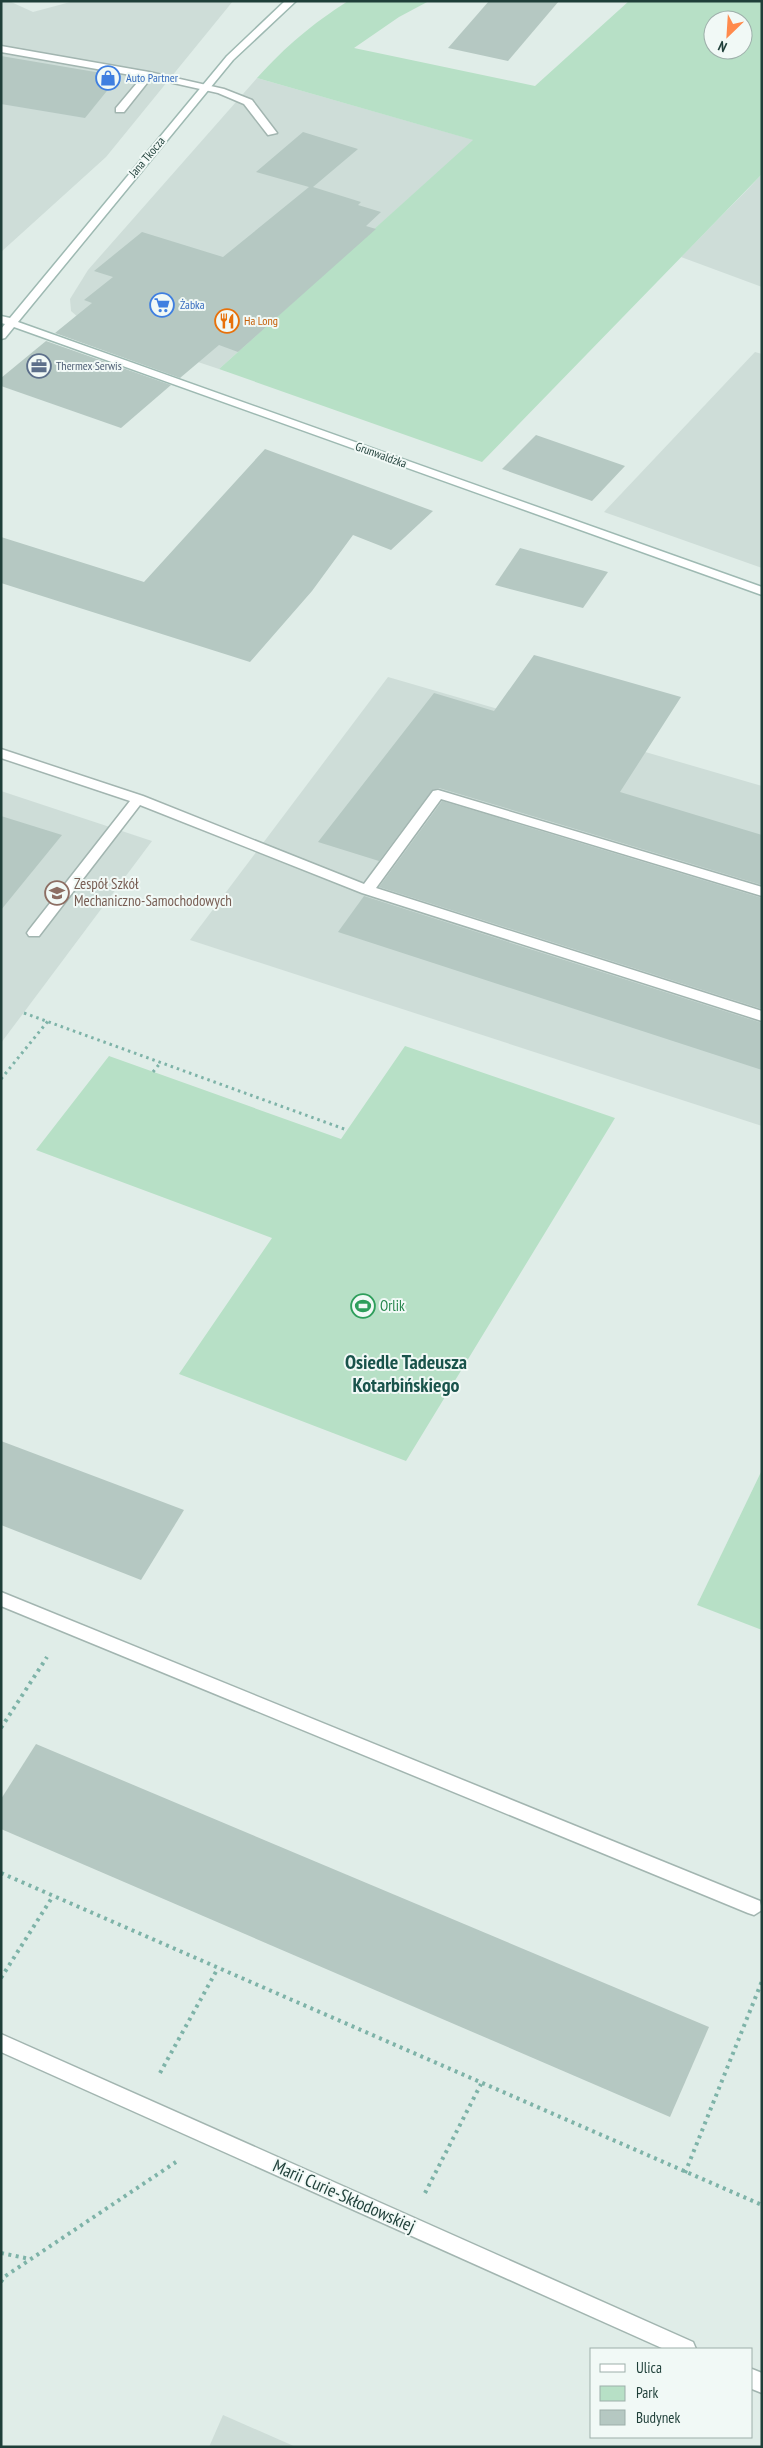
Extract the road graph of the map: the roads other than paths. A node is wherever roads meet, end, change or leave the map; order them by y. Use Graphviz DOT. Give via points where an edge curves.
graph roads {
  1 [pos="291,1"];
  2 [pos="1,49"];
  3 [pos="149,74"];
  4 [pos="205,88"];
  5 [pos="120,110"];
  6 [pos="272,133"];
  7 [pos="1,319"];
  8 [pos="13,323"];
  9 [pos="1,336"];
  10 [pos="762,591"];
  11 [pos="1,753"];
  12 [pos="138,799"];
  13 [pos="367,890"];
  14 [pos="762,892"];
  15 [pos="34,933"];
  16 [pos="762,1016"];
  17 [pos="1,1599"];
  18 [pos="754,1907"];
  19 [pos="1,2042"];
  20 [pos="684,2348"];
  1 -- 4 [label="street, Jana Tkocza" via="248,40"];
  2 -- 3 [label="street"];
  3 -- 4 [label="street"];
  3 -- 5 [label="street"];
  4 -- 6 [label="street" via="248,102"];
  4 -- 8 [label="street, Jana Tkocza"];
  7 -- 8 [label="street, Grunwaldzka"];
  8 -- 9 [label="street, Jana Tkocza"];
  8 -- 10 [label="street, Grunwaldzka"];
  11 -- 12 [label="street"];
  12 -- 13 [label="street"];
  12 -- 15 [label="street"];
  13 -- 14 [label="street" via="438,794"];
  13 -- 16 [label="street"];
  17 -- 18 [label="street"];
  19 -- 20 [label="street, Marii Curie-Skłodowskiej"];
}
